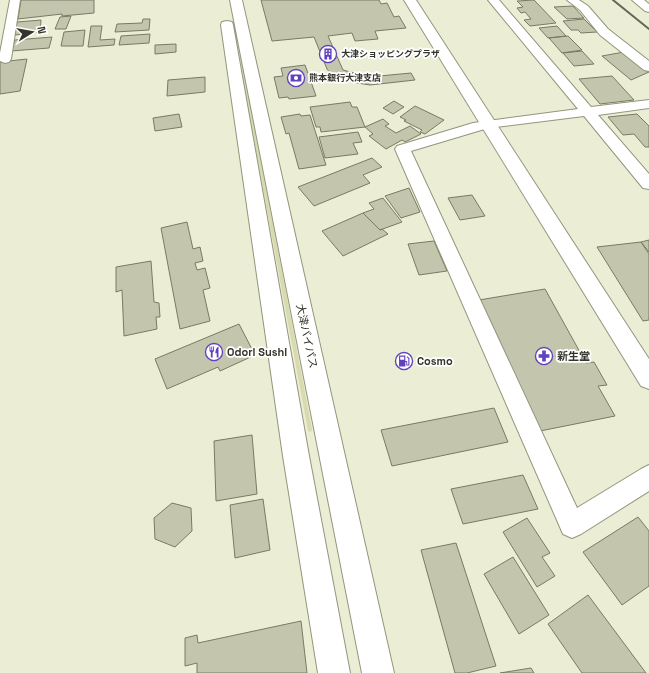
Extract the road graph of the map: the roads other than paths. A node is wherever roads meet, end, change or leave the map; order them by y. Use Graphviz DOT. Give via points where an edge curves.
graph roads {
  1 [pos="15,0"];
  2 [pos="223,0"];
  3 [pos="236,0"];
  4 [pos="410,0"];
  5 [pos="493,0"];
  6 [pos="572,0"];
  7 [pos="637,0"];
  8 [pos="649,9"];
  9 [pos="5,59"];
  10 [pos="649,67"];
  11 [pos="649,104"];
  12 [pos="588,112"];
  13 [pos="488,124"];
  14 [pos="649,184"];
  15 [pos="649,379"];
  16 [pos="649,477"];
  17 [pos="334,673"];
  18 [pos="378,673"];
  1 -- 9 [label="street"];
  2 -- 17 [label="main road" via="296,456"];
  3 -- 18 [label="main road, 大津バイパス"];
  4 -- 13 [label="main road"];
  5 -- 12 [label="street"];
  6 -- 10 [label="street" via="584,8 604,32"];
  7 -- 8 [label="street"];
  11 -- 12 [label="street"];
  12 -- 13 [label="street"];
  12 -- 14 [label="street"];
  13 -- 15 [label="main road"];
  13 -- 16 [label="street" via="402,149 572,524"];
}
